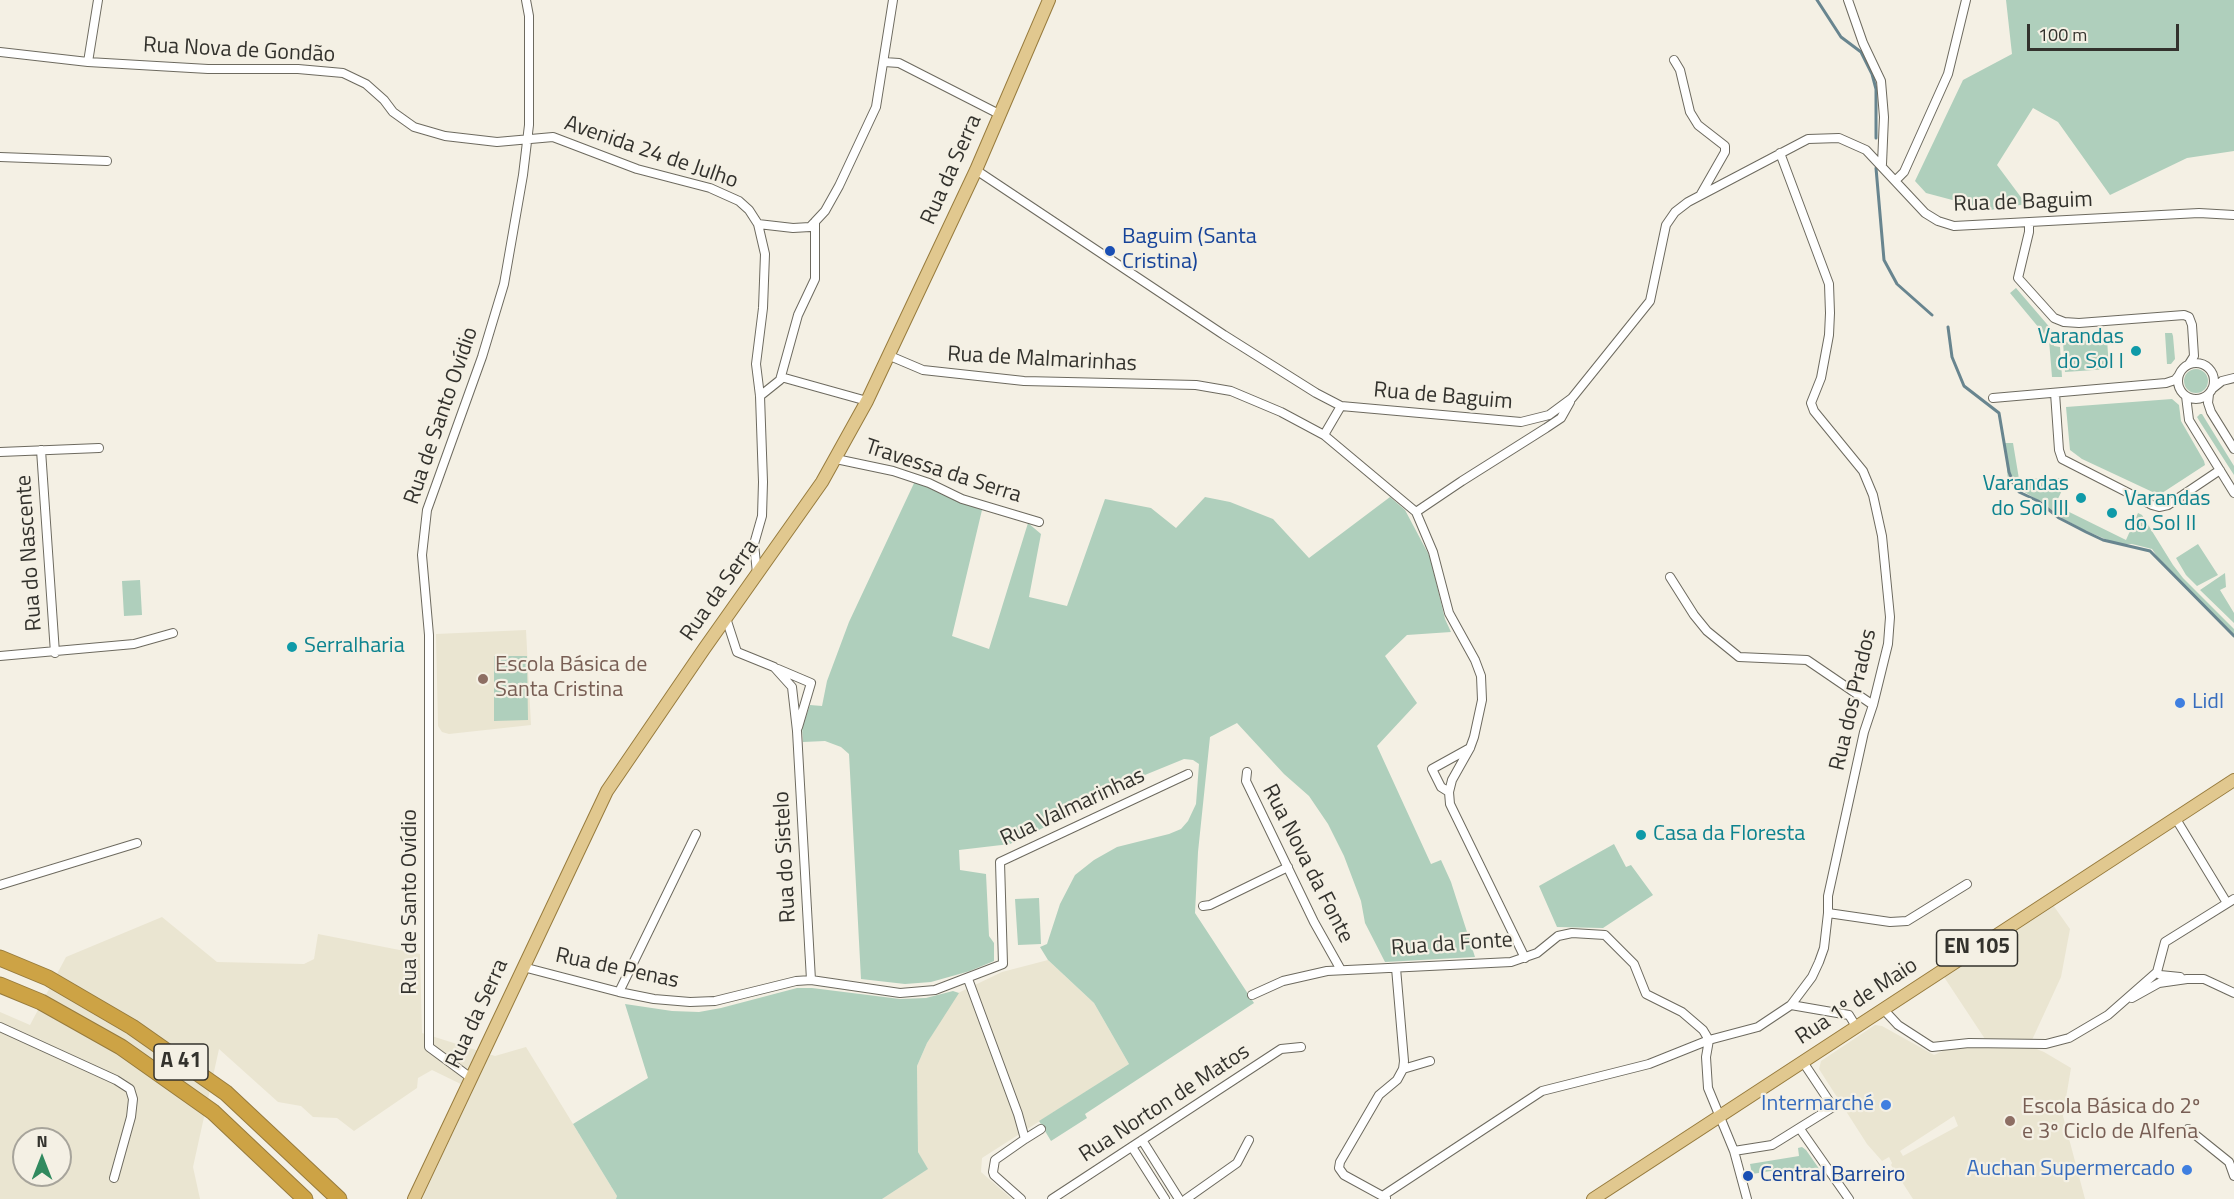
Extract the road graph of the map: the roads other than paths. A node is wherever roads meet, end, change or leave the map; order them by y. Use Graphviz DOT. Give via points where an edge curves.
graph roads {
  1 [pos="98,0"];
  2 [pos="526,0"];
  3 [pos="893,0"];
  4 [pos="1049,0"];
  5 [pos="1848,0"];
  6 [pos="1966,0"];
  7 [pos="0,52"];
  8 [pos="1674,60"];
  9 [pos="88,62"];
  10 [pos="884,62"];
  11 [pos="999,114"];
  12 [pos="528,140"];
  13 [pos="1780,153"];
  14 [pos="0,157"];
  15 [pos="107,161"];
  16 [pos="1882,164"];
  17 [pos="976,170"];
  18 [pos="1895,181"];
  19 [pos="1700,195"];
  20 [pos="2234,215"];
  21 [pos="815,222"];
  22 [pos="758,224"];
  23 [pos="2029,224"];
  24 [pos="2194,352"];
  25 [pos="890,356"];
  26 [pos="2189,364"];
  27 [pos="2201,364"];
  28 [pos="2212,371"];
  29 [pos="2179,375"];
  30 [pos="781,377"];
  31 [pos="2232,378"];
  32 [pos="2166,383"];
  33 [pos="2211,391"];
  34 [pos="2055,393"];
  35 [pos="2183,393"];
  36 [pos="760,396"];
  37 [pos="1572,398"];
  38 [pos="1993,398"];
  39 [pos="867,401"];
  40 [pos="1341,406"];
  41 [pos="1324,435"];
  42 [pos="99,448"];
  43 [pos="2234,449"];
  44 [pos="41,450"];
  45 [pos="0,452"];
  46 [pos="836,459"];
  47 [pos="2220,470"];
  48 [pos="2234,493"];
  49 [pos="1416,512"];
  50 [pos="1039,522"];
  51 [pos="757,574"];
  52 [pos="1670,577"];
  53 [pos="726,618"];
  54 [pos="173,633"];
  55 [pos="55,652"];
  56 [pos="0,656"];
  57 [pos="774,667"];
  58 [pos="1874,705"];
  59 [pos="797,731"];
  60 [pos="1470,748"];
  61 [pos="1247,772"];
  62 [pos="1188,774"];
  63 [pos="2234,780"];
  64 [pos="1449,792"];
  65 [pos="2176,819"];
  66 [pos="696,834"];
  67 [pos="137,843"];
  68 [pos="1288,867"];
  69 [pos="1967,884"];
  70 [pos="0,885"];
  71 [pos="2230,901"];
  72 [pos="1203,906"];
  73 [pos="1828,913"];
  74 [pos="0,958"];
  75 [pos="1525,958"];
  76 [pos="523,967"];
  77 [pos="1396,968"];
  78 [pos="1341,970"];
  79 [pos="2157,972"];
  80 [pos="968,979"];
  81 [pos="2187,979"];
  82 [pos="811,980"];
  83 [pos="0,985"];
  84 [pos="619,992"];
  85 [pos="2234,993"];
  86 [pos="1252,995"];
  87 [pos="1791,1005"];
  88 [pos="2118,1007"];
  89 [pos="1884,1010"];
  90 [pos="0,1027"];
  91 [pos="1857,1028"];
  92 [pos="1709,1040"];
  93 [pos="1301,1047"];
  94 [pos="1430,1061"];
  95 [pos="1803,1062"];
  96 [pos="1403,1070"];
  97 [pos="471,1078"];
  98 [pos="1720,1116"];
  99 [pos="1041,1129"];
  100 [pos="1800,1129"];
  101 [pos="2188,1129"];
  102 [pos="1025,1139"];
  103 [pos="1142,1140"];
  104 [pos="1249,1140"];
  105 [pos="1132,1147"];
  106 [pos="1734,1151"];
  107 [pos="2234,1176"];
  108 [pos="114,1178"];
  109 [pos="1385,1197"];
  110 [pos="305,1199"];
  111 [pos="339,1199"];
  112 [pos="414,1199"];
  113 [pos="1022,1199"];
  114 [pos="1052,1199"];
  115 [pos="1165,1199"];
  116 [pos="1179,1199"];
  117 [pos="1186,1199"];
  118 [pos="1593,1199"];
  119 [pos="1747,1199"];
  120 [pos="1849,1199"];
  1 -- 9 [label="street"];
  2 -- 12 [label="street, Rua de Santo Ovídio"];
  3 -- 10 [label="street"];
  4 -- 11 [label="main road, Rua da Serra"];
  5 -- 16 [label="street" via="1881,81"];
  6 -- 18 [label="street" via="1948,74 1904,172"];
  7 -- 9 [label="street, Rua Nova de Gondão"];
  8 -- 19 [label="street" via="1698,126 1725,146"];
  9 -- 12 [label="street, Rua Nova de Gondão" via="343,73 366,84 414,127 445,136 497,142"];
  10 -- 11 [label="street" via="899,63"];
  10 -- 21 [label="street" via="876,108 840,186"];
  11 -- 17 [label="main road, Rua da Serra"];
  12 -- 22 [label="street, Avenida 24 de Julho" via="553,137 637,169 726,194 749,210"];
  12 -- 97 [label="street, Rua de Santo Ovídio" via="504,284 427,510 422,555 429,635 429,1047"];
  13 -- 16 [label="street, Rua de Baguim" via="1808,139 1839,138 1866,150"];
  13 -- 19 [label="street, Rua de Baguim"];
  13 -- 58 [label="street, Rua dos Prados" via="1829,284 1829,335 1821,378 1811,403 1863,471 1882,536 1890,617"];
  14 -- 15 [label="street"];
  16 -- 18 [label="street, Rua de Baguim"];
  17 -- 25 [label="main road, Rua da Serra"];
  17 -- 40 [label="street, Rua de Baguim" via="1224,334"];
  18 -- 23 [label="street, Rua de Baguim" via="1938,221 1954,226"];
  19 -- 37 [label="street, Rua de Baguim" via="1675,212 1666,225 1650,301"];
  20 -- 23 [label="street, Rua de Baguim" via="2199,213"];
  21 -- 22 [label="street" via="810,227 793,228"];
  21 -- 30 [label="street" via="815,279 798,315"];
  22 -- 36 [label="street, Avenida 24 de Julho" via="765,254 756,363"];
  23 -- 24 [label="street" via="2019,280 2058,321 2184,315 2191,321"];
  24 -- 26 [label="street"];
  24 -- 27 [label="street"];
  25 -- 39 [label="main road, Rua da Serra"];
  25 -- 41 [label="street, Rua de Malmarinhas" via="923,370 1024,381 1196,385 1257,401"];
  26 -- 27 [label="street"];
  26 -- 29 [label="street"];
  27 -- 28 [label="street"];
  28 -- 31 [label="street"];
  28 -- 33 [label="street"];
  29 -- 32 [label="street"];
  29 -- 35 [label="street"];
  30 -- 36 [label="street"];
  30 -- 39 [label="street"];
  31 -- 33 [label="street" via="2219,382"];
  32 -- 34 [label="street"];
  32 -- 35 [label="street" via="2172,383"];
  33 -- 35 [label="street" via="2198,399"];
  33 -- 43 [label="street" via="2211,412"];
  34 -- 38 [label="street"];
  34 -- 47 [label="street" via="2062,459 2152,505 2168,505"];
  35 -- 47 [label="street" via="2189,420"];
  36 -- 51 [label="street, Avenida 24 de Julho" via="763,482 762,516 754,544"];
  37 -- 40 [label="street, Rua de Baguim" via="1549,415 1521,422"];
  37 -- 49 [label="street" via="1561,418"];
  39 -- 46 [label="main road, Rua da Serra"];
  40 -- 41 [label="street"];
  41 -- 49 [label="street, Rua de Malmarinhas"];
  42 -- 44 [label="street"];
  44 -- 45 [label="street"];
  44 -- 55 [label="street, Rua do Nascente"];
  46 -- 50 [label="street, Travessa da Serra" via="893,471 963,499"];
  46 -- 51 [label="main road, Rua da Serra"];
  47 -- 48 [label="street"];
  49 -- 60 [label="street" via="1433,552 1449,613 1481,676 1482,700"];
  51 -- 53 [label="main road, Rua da Serra"];
  52 -- 58 [label="street" via="1707,631 1739,657 1807,660"];
  53 -- 57 [label="street, Rua do Sistelo" via="737,652"];
  53 -- 76 [label="main road, Rua da Serra" via="607,791"];
  54 -- 55 [label="street" via="134,644"];
  55 -- 56 [label="street"];
  57 -- 59 [label="street, Rua do Sistelo" via="792,687"];
  57 -- 59 [label="street, Rua do Sistelo" via="811,683"];
  58 -- 73 [label="street, Rua dos Prados" via="1864,732 1828,896"];
  59 -- 82 [label="street, Rua do Sistelo"];
  60 -- 64 [label="street"];
  60 -- 64 [label="street" via="1432,769 1441,787"];
  61 -- 68 [label="street, Rua Nova da Fonte" via="1246,782"];
  62 -- 80 [label="street, Rua Valmarinhas" via="1000,862 1003,964"];
  63 -- 65 [label="main road, Rua 1º de Maio / EN 105"];
  64 -- 75 [label="street" via="1450,804"];
  65 -- 71 [label="street"];
  65 -- 89 [label="main road, Rua 1º de Maio / EN 105"];
  66 -- 84 [label="street"];
  67 -- 70 [label="street"];
  68 -- 72 [label="street"];
  68 -- 78 [label="street, Rua Nova da Fonte"];
  69 -- 73 [label="street" via="1908,921"];
  71 -- 79 [label="street" via="2165,942"];
  73 -- 87 [label="street, Rua dos Prados" via="1819,962"];
  74 -- 111 [label="highway, A 41" via="48,978 132,1027 226,1093"];
  75 -- 77 [label="street, Rua da Fonte"];
  75 -- 92 [label="street, Rua da Fonte" via="1537,954 1558,936 1605,935 1634,964 1646,994 1682,1012"];
  76 -- 84 [label="street, Rua de Penas"];
  76 -- 97 [label="main road, Rua da Serra"];
  77 -- 78 [label="street, Rua da Fonte"];
  77 -- 96 [label="street"];
  78 -- 86 [label="street, Rua da Fonte" via="1291,979"];
  79 -- 81 [label="street"];
  79 -- 88 [label="street"];
  80 -- 82 [label="street, Rua de Penas" via="935,990 900,993"];
  80 -- 102 [label="street"];
  81 -- 85 [label="street" via="2204,979"];
  81 -- 88 [label="street" via="2152,985"];
  82 -- 84 [label="street, Rua de Penas" via="716,1001 654,999"];
  83 -- 110 [label="highway, A 41" via="41,1002 121,1047 213,1112"];
  87 -- 91 [label="street" via="1849,1015"];
  87 -- 92 [label="street, Rua dos Prados" via="1758,1027"];
  88 -- 89 [label="street" via="2069,1038 2046,1044 1969,1042 1932,1047"];
  89 -- 91 [label="main road, Rua 1º de Maio / EN 105"];
  90 -- 108 [label="street" via="130,1089 131,1117"];
  91 -- 95 [label="main road, Rua 1º de Maio / EN 105"];
  92 -- 98 [label="street" via="1708,1088"];
  92 -- 109 [label="street, Rua dos Prados" via="1649,1064 1542,1091"];
  93 -- 103 [label="street, Rua Norton de Matos" via="1281,1049"];
  94 -- 96 [label="street"];
  95 -- 98 [label="main road, Rua 1º de Maio / EN 105"];
  95 -- 100 [label="street" via="1833,1107"];
  96 -- 109 [label="street" via="1379,1095 1339,1168 1344,1175"];
  97 -- 112 [label="main road, Rua da Serra"];
  98 -- 106 [label="street"];
  98 -- 118 [label="main road, Rua 1º de Maio / EN 105"];
  99 -- 102 [label="street"];
  100 -- 106 [label="street" via="1772,1144"];
  100 -- 120 [label="street"];
  101 -- 107 [label="street" via="2229,1162"];
  102 -- 113 [label="street" via="1003,1153 993,1166 994,1175"];
  103 -- 105 [label="street, Rua Norton de Matos"];
  103 -- 116 [label="street"];
  104 -- 117 [label="street" via="1237,1163"];
  105 -- 114 [label="street, Rua Norton de Matos"];
  105 -- 115 [label="street"];
  106 -- 119 [label="street"];
}
